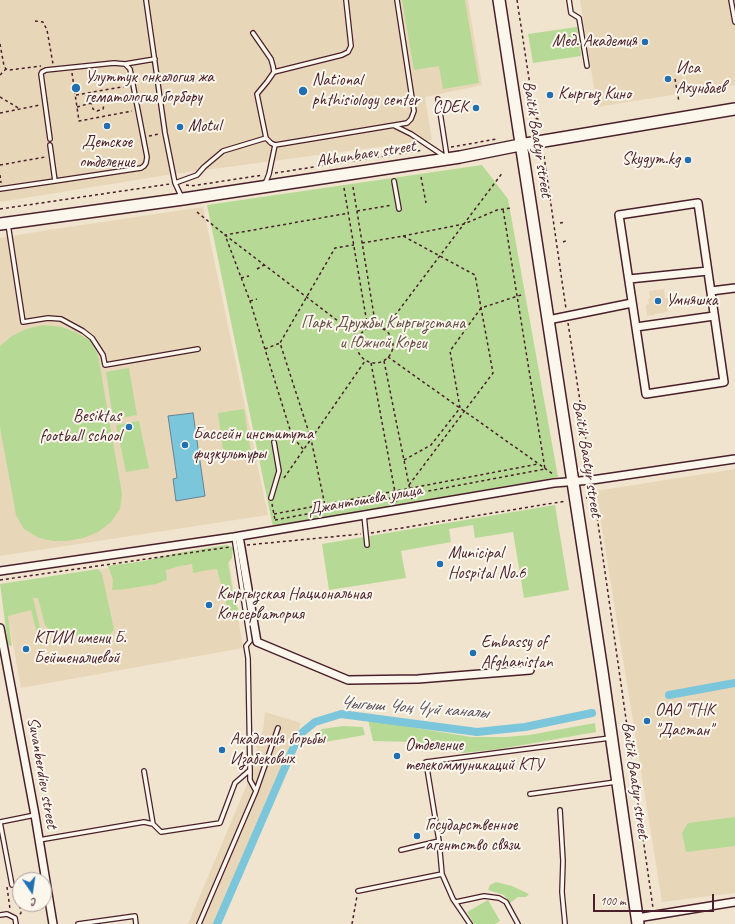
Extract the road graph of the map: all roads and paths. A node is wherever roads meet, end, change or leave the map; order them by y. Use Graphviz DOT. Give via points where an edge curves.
graph roads {
  1 [pos="146,0"];
  2 [pos="346,0"];
  3 [pos="396,0"];
  4 [pos="499,0"];
  5 [pos="517,0"];
  6 [pos="569,0"];
  7 [pos="731,0"];
  8 [pos="35,21"];
  9 [pos="735,22"];
  10 [pos="253,33"];
  11 [pos="0,44"];
  12 [pos="154,59"];
  13 [pos="126,64"];
  14 [pos="588,66"];
  15 [pos="72,67"];
  16 [pos="6,69"];
  17 [pos="54,69"];
  18 [pos="46,70"];
  19 [pos="274,72"];
  20 [pos="0,75"];
  21 [pos="675,79"];
  22 [pos="133,85"];
  23 [pos="75,95"];
  24 [pos="135,96"];
  25 [pos="0,97"];
  26 [pos="438,99"];
  27 [pos="679,102"];
  28 [pos="91,103"];
  29 [pos="104,103"];
  30 [pos="45,104"];
  31 [pos="77,107"];
  32 [pos="20,109"];
  33 [pos="735,109"];
  34 [pos="138,110"];
  35 [pos="99,111"];
  36 [pos="0,113"];
  37 [pos="101,117"];
  38 [pos="394,126"];
  39 [pos="539,127"];
  40 [pos="165,133"];
  41 [pos="143,137"];
  42 [pos="266,138"];
  43 [pos="50,139"];
  44 [pos="497,139"];
  45 [pos="50,145"];
  46 [pos="275,145"];
  47 [pos="520,145"];
  48 [pos="433,149"];
  49 [pos="447,153"];
  50 [pos="52,156"];
  51 [pos="0,165"];
  52 [pos="503,172"];
  53 [pos="269,174"];
  54 [pos="0,175"];
  55 [pos="421,177"];
  56 [pos="55,181"];
  57 [pos="394,181"];
  58 [pos="175,183"];
  59 [pos="264,186"];
  60 [pos="353,187"];
  61 [pos="344,188"];
  62 [pos="1,189"];
  63 [pos="183,199"];
  64 [pos="426,203"];
  65 [pos="392,205"];
  66 [pos="0,208"];
  67 [pos="511,208"];
  68 [pos="399,209"];
  69 [pos="503,209"];
  70 [pos="197,212"];
  71 [pos="357,212"];
  72 [pos="348,213"];
  73 [pos="565,222"];
  74 [pos="4,223"];
  75 [pos="560,223"];
  76 [pos="464,224"];
  77 [pos="225,235"];
  78 [pos="403,236"];
  79 [pos="568,240"];
  80 [pos="563,242"];
  81 [pos="362,243"];
  82 [pos="354,245"];
  83 [pos="440,256"];
  84 [pos="265,265"];
  85 [pos="257,269"];
  86 [pos="708,271"];
  87 [pos="249,276"];
  88 [pos="241,278"];
  89 [pos="629,279"];
  90 [pos="735,288"];
  91 [pos="711,291"];
  92 [pos="524,294"];
  93 [pos="517,296"];
  94 [pos="307,297"];
  95 [pos="257,299"];
  96 [pos="250,301"];
  97 [pos="632,303"];
  98 [pos="481,308"];
  99 [pos="714,316"];
  100 [pos="548,320"];
  101 [pos="636,326"];
  102 [pos="376,328"];
  103 [pos="368,329"];
  104 [pos="384,330"];
  105 [pos="359,337"];
  106 [pos="280,343"];
  107 [pos="198,349"];
  108 [pos="265,349"];
  109 [pos="388,357"];
  110 [pos="365,361"];
  111 [pos="384,361"];
  112 [pos="371,363"];
  113 [pos="460,408"];
  114 [pos="464,411"];
  115 [pos="311,439"];
  116 [pos="274,442"];
  117 [pos="303,449"];
  118 [pos="404,460"];
  119 [pos="735,460"];
  120 [pos="538,464"];
  121 [pos="545,469"];
  122 [pos="553,474"];
  123 [pos="282,481"];
  124 [pos="573,482"];
  125 [pos="409,486"];
  126 [pos="592,486"];
  127 [pos="409,489"];
  128 [pos="394,492"];
  129 [pos="411,495"];
  130 [pos="363,497"];
  131 [pos="396,497"];
  132 [pos="594,497"];
  133 [pos="271,498"];
  134 [pos="584,498"];
  135 [pos="566,501"];
  136 [pos="364,503"];
  137 [pos="325,504"];
  138 [pos="413,506"];
  139 [pos="399,509"];
  140 [pos="326,510"];
  141 [pos="274,514"];
  142 [pos="365,515"];
  143 [pos="275,520"];
  144 [pos="277,530"];
  145 [pos="366,533"];
  146 [pos="236,536"];
  147 [pos="367,545"];
  148 [pos="238,546"];
  149 [pos="0,571"];
  150 [pos="0,580"];
  151 [pos="0,628"];
  152 [pos="530,670"];
  153 [pos="278,728"];
  154 [pos="612,738"];
  155 [pos="250,770"];
  156 [pos="144,771"];
  157 [pos="617,782"];
  158 [pos="256,791"];
  159 [pos="530,794"];
  160 [pos="560,810"];
  161 [pos="35,815"];
  162 [pos="153,824"];
  163 [pos="39,840"];
  164 [pos="439,841"];
  165 [pos="401,850"];
  166 [pos="442,874"];
  167 [pos="12,885"];
  168 [pos="358,891"];
  169 [pos="456,902"];
  170 [pos="735,902"];
  171 [pos="654,911"];
  172 [pos="21,912"];
  173 [pos="8,914"];
  174 [pos="0,915"];
  175 [pos="15,918"];
  176 [pos="637,921"];
  177 [pos="16,924"];
  178 [pos="53,924"];
  179 [pos="78,924"];
  180 [pos="136,924"];
  181 [pos="199,924"];
  182 [pos="352,924"];
  183 [pos="470,924"];
  184 [pos="518,924"];
  185 [pos="565,924"];
  1 -- 12 [label="lane"];
  2 -- 19 [label="lane" via="351,46 348,52"];
  3 -- 38 [label="lane" via="414,111 407,123"];
  4 -- 47 [label="main road, Baitik Baatyr street"];
  5 -- 39 [label="path" via="535,118 538,119"];
  6 -- 14 [label="lane" via="571,13 580,18"];
  7 -- 9 [label="lane"];
  8 -- 17 [label="path" via="43,22 47,30"];
  10 -- 19 [label="lane" via="270,59"];
  11 -- 16 [label="path"];
  12 -- 13 [label="lane"];
  12 -- 40 [label="lane"];
  13 -- 15 [label="lane"];
  13 -- 22 [label="lane" via="130,69"];
  15 -- 17 [label="lane"];
  15 -- 23 [label="path"];
  16 -- 18 [label="path" via="43,66"];
  16 -- 20 [label="path"];
  17 -- 18 [label="lane"];
  18 -- 30 [label="lane" via="41,74"];
  19 -- 42 [label="lane" via="257,94"];
  21 -- 27 [label="path"];
  22 -- 23 [label="path"];
  22 -- 24 [label="lane"];
  23 -- 31 [label="path"];
  24 -- 29 [label="path"];
  24 -- 34 [label="lane"];
  25 -- 32 [label="path"];
  26 -- 49 [label="lane"];
  28 -- 29 [label="path" via="95,98 101,98"];
  28 -- 31 [label="path"];
  28 -- 35 [label="path" via="93,109"];
  29 -- 35 [label="path" via="103,109"];
  30 -- 32 [label="path"];
  30 -- 43 [label="lane"];
  31 -- 37 [label="path" via="79,121"];
  32 -- 36 [label="path"];
  33 -- 47 [label="main road, Akhunbaev street"];
  34 -- 37 [label="path"];
  34 -- 41 [label="lane"];
  35 -- 37 [label="path"];
  38 -- 46 [label="lane"];
  38 -- 48 [label="lane"];
  40 -- 41 [label="path"];
  40 -- 58 [label="lane"];
  41 -- 56 [label="lane" via="147,157 141,168"];
  42 -- 46 [label="lane"];
  42 -- 58 [label="lane" via="222,151 197,175"];
  44 -- 49 [label="path"];
  45 -- 50 [label="lane"];
  46 -- 53 [label="lane"];
  47 -- 49 [label="main road, Akhunbaev street"];
  47 -- 100 [label="main road, Baitik Baatyr street"];
  48 -- 49 [label="lane"];
  48 -- 53 [label="path"];
  49 -- 59 [label="main road, Akhunbaev street"];
  50 -- 51 [label="path"];
  50 -- 56 [label="lane"];
  52 -- 76 [label="path"];
  53 -- 58 [label="path" via="191,186"];
  53 -- 59 [label="lane"];
  54 -- 62 [label="path"];
  55 -- 64 [label="path"];
  56 -- 62 [label="lane"];
  57 -- 68 [label="lane"];
  58 -- 63 [label="lane"];
  58 -- 66 [label="path"];
  59 -- 63 [label="main road, Akhunbaev street"];
  60 -- 71 [label="path"];
  61 -- 72 [label="path"];
  63 -- 74 [label="main road, Akhunbaev street"];
  65 -- 71 [label="path"];
  67 -- 69 [label="path"];
  69 -- 76 [label="path"];
  69 -- 93 [label="path"];
  70 -- 77 [label="path"];
  71 -- 81 [label="path"];
  72 -- 77 [label="path"];
  72 -- 82 [label="path"];
  73 -- 75 [label="path"];
  74 -- 107 [label="lane" via="23,322 48,318 62,319 92,338 103,355 105,365"];
  76 -- 78 [label="path"];
  76 -- 83 [label="path"];
  77 -- 84 [label="path"];
  77 -- 88 [label="path"];
  78 -- 81 [label="path"];
  78 -- 83 [label="path"];
  79 -- 80 [label="path"];
  81 -- 102 [label="path"];
  82 -- 94 [label="path" via="336,248"];
  82 -- 103 [label="path"];
  83 -- 98 [label="path" via="475,275"];
  83 -- 104 [label="path"];
  84 -- 85 [label="path"];
  84 -- 94 [label="path"];
  86 -- 89 [label="street"];
  86 -- 89 [label="street" via="698,203 619,215"];
  86 -- 91 [label="street"];
  87 -- 88 [label="path"];
  88 -- 96 [label="path"];
  89 -- 97 [label="street"];
  90 -- 91 [label="street"];
  91 -- 99 [label="street"];
  92 -- 93 [label="path"];
  93 -- 98 [label="path"];
  93 -- 121 [label="path"];
  94 -- 105 [label="path"];
  94 -- 106 [label="path"];
  95 -- 96 [label="path"];
  96 -- 108 [label="path"];
  97 -- 100 [label="street"];
  97 -- 101 [label="street"];
  98 -- 113 [label="path" via="450,352"];
  98 -- 114 [label="path" via="493,373"];
  99 -- 101 [label="street"];
  99 -- 101 [label="street" via="724,382 646,394"];
  100 -- 124 [label="main road, Baitik Baatyr street"];
  102 -- 103 [label="path"];
  102 -- 104 [label="path"];
  103 -- 105 [label="path"];
  104 -- 109 [label="path" via="392,339 393,345"];
  105 -- 110 [label="path" via="357,350"];
  106 -- 108 [label="path"];
  106 -- 115 [label="path"];
  108 -- 117 [label="path" via="292,436"];
  109 -- 111 [label="path"];
  109 -- 113 [label="path"];
  110 -- 112 [label="path"];
  110 -- 115 [label="path"];
  111 -- 112 [label="path"];
  111 -- 118 [label="path"];
  112 -- 128 [label="path"];
  113 -- 114 [label="path"];
  113 -- 118 [label="path" via="431,445"];
  114 -- 120 [label="path"];
  114 -- 125 [label="path"];
  115 -- 117 [label="path"];
  115 -- 137 [label="path"];
  116 -- 133 [label="lane" via="279,471"];
  117 -- 123 [label="path"];
  118 -- 125 [label="path"];
  119 -- 124 [label="street, Джантошева улица"];
  120 -- 121 [label="path"];
  120 -- 127 [label="path"];
  121 -- 122 [label="path"];
  121 -- 129 [label="path"];
  124 -- 138 [label="street, Джантошева улица"];
  124 -- 154 [label="main road, Baitik Baatyr street"];
  125 -- 127 [label="path"];
  126 -- 132 [label="path"];
  127 -- 128 [label="path"];
  127 -- 129 [label="path"];
  128 -- 130 [label="path"];
  128 -- 131 [label="path"];
  129 -- 131 [label="path"];
  129 -- 138 [label="path"];
  130 -- 136 [label="path"];
  130 -- 137 [label="path"];
  131 -- 136 [label="path"];
  131 -- 139 [label="path"];
  132 -- 134 [label="path"];
  132 -- 171 [label="path"];
  133 -- 141 [label="path"];
  135 -- 145 [label="path"];
  136 -- 140 [label="path"];
  136 -- 142 [label="path"];
  137 -- 140 [label="path"];
  137 -- 141 [label="path"];
  138 -- 139 [label="street, Джантошева улица"];
  139 -- 142 [label="street, Джантошева улица"];
  140 -- 143 [label="path"];
  141 -- 143 [label="path"];
  142 -- 144 [label="street, Джантошева улица"];
  142 -- 145 [label="lane"];
  143 -- 144 [label="path"];
  144 -- 146 [label="street, Джантошева улица"];
  145 -- 147 [label="lane"];
  145 -- 148 [label="path"];
  146 -- 148 [label="street"];
  146 -- 149 [label="street, Джантошева улица"];
  148 -- 150 [label="path"];
  148 -- 152 [label="street" via="257,642 348,680 418,679"];
  148 -- 155 [label="lane" via="250,641 246,646"];
  151 -- 161 [label="street, Suvanberdiev street"];
  153 -- 158 [label="lane"];
  154 -- 157 [label="main road, Baitik Baatyr street"];
  154 -- 164 [label="lane" via="426,762"];
  155 -- 158 [label="lane" via="250,780"];
  155 -- 162 [label="lane" via="235,783 220,823 161,832"];
  156 -- 162 [label="lane"];
  157 -- 159 [label="lane"];
  157 -- 176 [label="main road, Baitik Baatyr street"];
  158 -- 181 [label="lane"];
  160 -- 185 [label="lane"];
  161 -- 163 [label="street, Suvanberdiev street"];
  161 -- 167 [label="lane" via="0,822"];
  162 -- 163 [label="lane" via="144,822"];
  163 -- 178 [label="street, Suvanberdiev street"];
  164 -- 165 [label="lane"];
  164 -- 166 [label="lane"];
  166 -- 168 [label="lane"];
  166 -- 169 [label="lane"];
  167 -- 173 [label="path" via="7,887 10,911"];
  168 -- 182 [label="path"];
  169 -- 183 [label="lane"];
  169 -- 184 [label="lane" via="484,896 499,898 506,902"];
  170 -- 176 [label="street"];
  172 -- 175 [label="path"];
  173 -- 174 [label="lane"];
  173 -- 175 [label="lane"];
  175 -- 177 [label="lane"];
  179 -- 180 [label="lane" via="134,916"];
}
